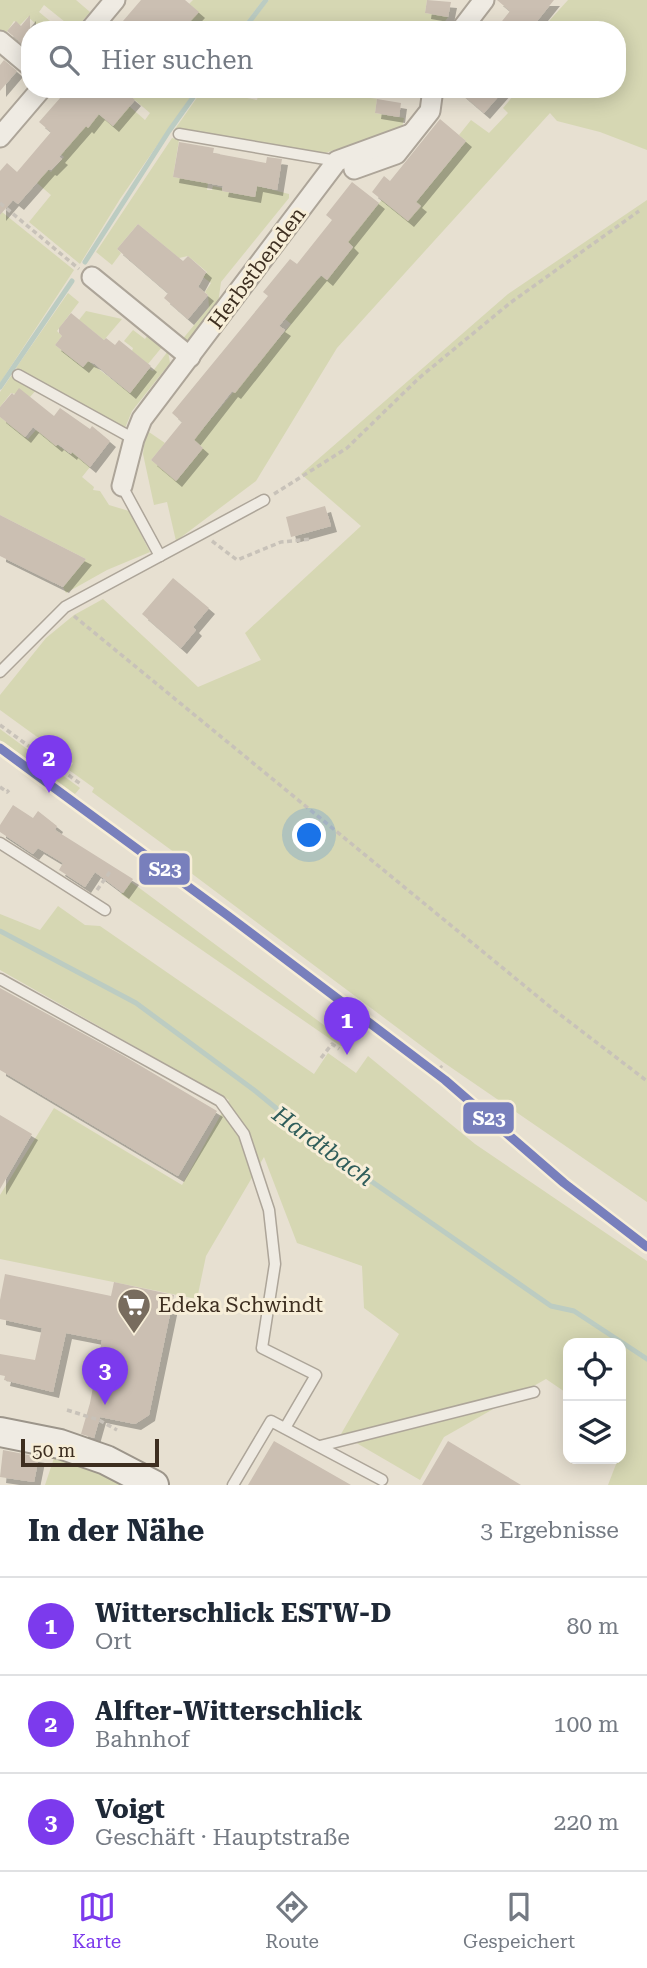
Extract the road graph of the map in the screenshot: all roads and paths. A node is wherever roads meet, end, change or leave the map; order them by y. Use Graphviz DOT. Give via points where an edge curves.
graph roads {
  1 [pos="115,0"];
  2 [pos="484,0"];
  3 [pos="98,21"];
  4 [pos="468,21"];
  5 [pos="0,41"];
  6 [pos="21,58"];
  7 [pos="33,98"];
  8 [pos="432,98"];
  9 [pos="440,98"];
  10 [pos="430,111"];
  11 [pos="179,134"];
  12 [pos="411,134"];
  13 [pos="0,137"];
  14 [pos="337,161"];
  15 [pos="323,179"];
  16 [pos="0,203"];
  17 [pos="639,211"];
  18 [pos="92,278"];
  19 [pos="190,357"];
  20 [pos="18,374"];
  21 [pos="134,439"];
  22 [pos="122,486"];
  23 [pos="264,500"];
  24 [pos="202,534"];
  25 [pos="312,538"];
  26 [pos="160,556"];
  27 [pos="65,607"];
  28 [pos="0,672"];
  29 [pos="0,725"];
  30 [pos="82,785"];
  31 [pos="0,787"];
  32 [pos="9,790"];
  33 [pos="0,844"];
  34 [pos="112,869"];
  35 [pos="102,882"];
  36 [pos="105,910"];
  37 [pos="0,979"];
  38 [pos="339,1049"];
  39 [pos="321,1058"];
  40 [pos="647,1081"];
  41 [pos="534,1392"];
  42 [pos="67,1410"];
  43 [pos="285,1428"];
  44 [pos="117,1430"];
  45 [pos="0,1432"];
  46 [pos="320,1446"];
  47 [pos="382,1480"];
  48 [pos="154,1485"];
  49 [pos="233,1485"];
  1 -- 3 [label="street"];
  2 -- 4 [label="street"];
  5 -- 6 [label="street"];
  7 -- 13 [label="street"];
  8 -- 10 [label="street"];
  9 -- 10 [label="street"];
  10 -- 12 [label="street"];
  11 -- 14 [label="lane"];
  12 -- 14 [label="street"];
  12 -- 15 [label="street" via="396,154"];
  14 -- 15 [label="street, Herbstbenden"];
  15 -- 19 [label="street, Herbstbenden"];
  16 -- 18 [label="path"];
  17 -- 23 [label="path" via="490,320 419,378 347,448"];
  18 -- 19 [label="street"];
  19 -- 21 [label="street, Herbstbenden" via="142,419"];
  20 -- 21 [label="lane"];
  21 -- 22 [label="street, Herbstbenden"];
  22 -- 26 [label="lane, Herbstbenden"];
  23 -- 24 [label="lane"];
  24 -- 25 [label="path" via="237,560 281,542"];
  24 -- 26 [label="lane"];
  26 -- 27 [label="lane"];
  27 -- 28 [label="lane"];
  27 -- 40 [label="path" via="554,1010"];
  29 -- 30 [label="path"];
  31 -- 32 [label="path"];
  33 -- 36 [label="lane"];
  34 -- 35 [label="path"];
  37 -- 43 [label="lane" via="220,1101 244,1135 269,1210 275,1264 262,1348 316,1375"];
  38 -- 39 [label="path" via="332,1044"];
  41 -- 46 [label="lane"];
  42 -- 44 [label="path"];
  43 -- 46 [label="lane"];
  43 -- 49 [label="lane" via="271,1420"];
  45 -- 48 [label="main road" via="60,1444 106,1460"];
  46 -- 47 [label="lane"];
}
